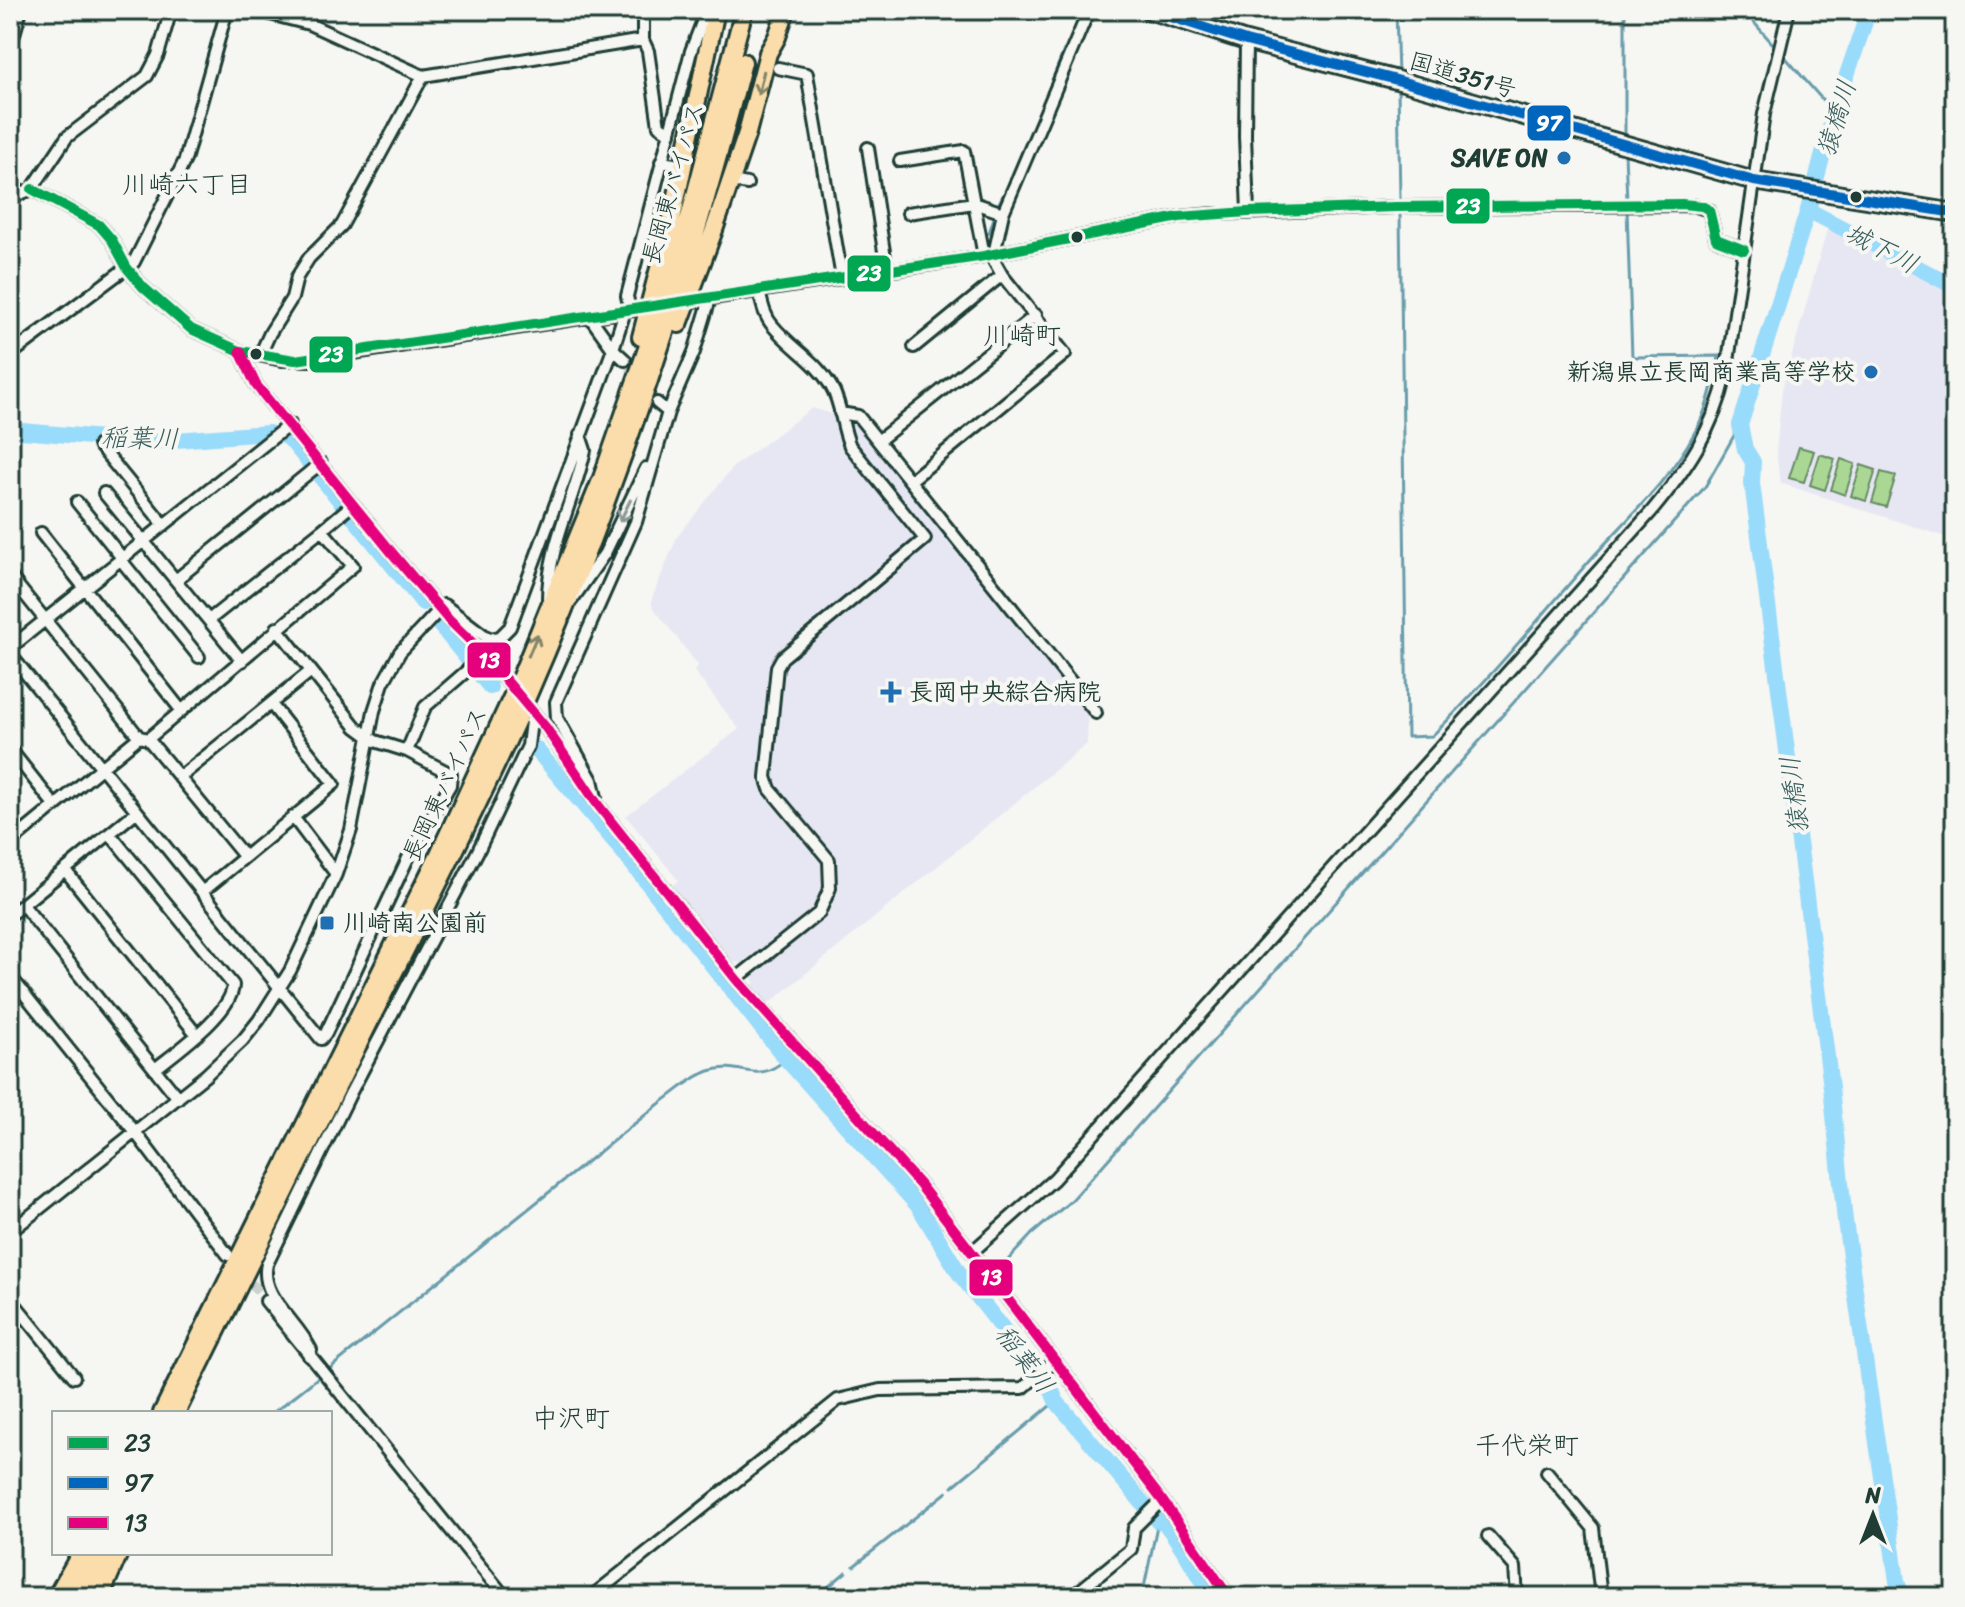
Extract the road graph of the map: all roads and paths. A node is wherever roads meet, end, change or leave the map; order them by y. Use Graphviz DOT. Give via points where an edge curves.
graph roads {
  1 [pos="21,10"];
  2 [pos="171,10"];
  3 [pos="227,10"];
  4 [pos="254,10"];
  5 [pos="707,10"];
  6 [pos="716,10"];
  7 [pos="744,10"];
  8 [pos="755,10"];
  9 [pos="778,10"];
  10 [pos="786,10"];
  11 [pos="1089,10"];
  12 [pos="1149,10"];
  13 [pos="1789,10"];
  14 [pos="643,12"];
  15 [pos="1167,13"];
  16 [pos="643,40"];
  17 [pos="1246,41"];
  18 [pos="10,48"];
  19 [pos="768,53"];
  20 [pos="778,68"];
  21 [pos="423,76"];
  22 [pos="670,133"];
  23 [pos="868,148"];
  24 [pos="900,161"];
  25 [pos="661,162"];
  26 [pos="674,164"];
  27 [pos="1754,181"];
  28 [pos="32,189"];
  29 [pos="10,198"];
  30 [pos="974,203"];
  31 [pos="1248,212"];
  32 [pos="908,213"];
  33 [pos="1003,213"];
  34 [pos="1955,213"];
  35 [pos="1744,250"];
  36 [pos="990,255"];
  37 [pos="127,268"];
  38 [pos="887,271"];
  39 [pos="1002,275"];
  40 [pos="842,278"];
  41 [pos="759,291"];
  42 [pos="710,299"];
  43 [pos="694,301"];
  44 [pos="640,309"];
  45 [pos="625,311"];
  46 [pos="1036,315"];
  47 [pos="590,317"];
  48 [pos="914,347"];
  49 [pos="613,349"];
  50 [pos="240,351"];
  51 [pos="10,355"];
  52 [pos="260,355"];
  53 [pos="625,360"];
  54 [pos="657,403"];
  55 [pos="668,412"];
  56 [pos="840,413"];
  57 [pos="290,424"];
  58 [pos="580,435"];
  59 [pos="660,441"];
  60 [pos="878,441"];
  61 [pos="99,445"];
  62 [pos="321,463"];
  63 [pos="602,478"];
  64 [pos="910,481"];
  65 [pos="104,493"];
  66 [pos="77,502"];
  67 [pos="352,505"];
  68 [pos="164,525"];
  69 [pos="322,530"];
  70 [pos="41,533"];
  71 [pos="595,533"];
  72 [pos="145,541"];
  73 [pos="122,559"];
  74 [pos="10,576"];
  75 [pos="177,579"];
  76 [pos="84,589"];
  77 [pos="440,610"];
  78 [pos="555,612"];
  79 [pos="46,620"];
  80 [pos="209,620"];
  81 [pos="277,628"];
  82 [pos="10,651"];
  83 [pos="199,657"];
  84 [pos="482,658"];
  85 [pos="242,661"];
  86 [pos="311,671"];
  87 [pos="524,702"];
  88 [pos="271,704"];
  89 [pos="181,710"];
  90 [pos="1096,713"];
  91 [pos="143,738"];
  92 [pos="370,738"];
  93 [pos="407,751"];
  94 [pos="11,752"];
  95 [pos="102,768"];
  96 [pos="180,777"];
  97 [pos="598,805"];
  98 [pos="55,806"];
  99 [pos="136,812"];
  100 [pos="293,817"];
  101 [pos="110,834"];
  102 [pos="10,843"];
  103 [pos="244,856"];
  104 [pos="65,870"];
  105 [pos="336,874"];
  106 [pos="202,892"];
  107 [pos="23,905"];
  108 [pos="10,915"];
  109 [pos="10,976"];
  110 [pos="736,979"];
  111 [pos="280,989"];
  112 [pos="197,1035"];
  113 [pos="155,1069"];
  114 [pos="178,1098"];
  115 [pos="135,1132"];
  116 [pos="258,1220"];
  117 [pos="10,1232"];
  118 [pos="972,1252"];
  119 [pos="228,1255"];
  120 [pos="10,1298"];
  121 [pos="266,1301"];
  122 [pos="309,1356"];
  123 [pos="1053,1363"];
  124 [pos="74,1377"];
  125 [pos="154,1411"];
  126 [pos="163,1411"];
  127 [pos="178,1411"];
  128 [pos="1547,1472"];
  129 [pos="1160,1502"];
  130 [pos="1488,1536"];
  131 [pos="80,1555"];
  132 [pos="92,1555"];
  133 [pos="105,1555"];
  134 [pos="118,1555"];
  135 [pos="56,1597"];
  136 [pos="71,1597"];
  137 [pos="84,1597"];
  138 [pos="100,1597"];
  139 [pos="505,1597"];
  140 [pos="591,1597"];
  141 [pos="1072,1597"];
  142 [pos="1229,1597"];
  143 [pos="1517,1597"];
  144 [pos="1601,1597"];
  1 -- 18 [label="street"];
  2 -- 28 [label="street" via="147,76 67,137"];
  3 -- 37 [label="street" via="185,160"];
  4 -- 21 [label="street" via="309,24"];
  5 -- 22 [label="street"];
  6 -- 63 [label="highway" via="668,234"];
  7 -- 63 [label="highway, 長岡東バイパス" via="689,218"];
  8 -- 71 [label="highway, 長岡東バイパス" via="703,215"];
  9 -- 19 [label="highway"];
  10 -- 19 [label="highway"];
  11 -- 33 [label="street"];
  12 -- 15 [label="highway, 国道351号"];
  13 -- 27 [label="street"];
  14 -- 16 [label="street"];
  15 -- 17 [label="highway, 国道351号"];
  16 -- 21 [label="street"];
  16 -- 22 [label="street" via="659,126"];
  17 -- 27 [label="highway, 国道351号"];
  17 -- 31 [label="street"];
  19 -- 71 [label="highway, one-way" via="714,230"];
  20 -- 40 [label="street" via="807,74"];
  21 -- 52 [label="street" via="342,225 297,277 292,298"];
  22 -- 25 [label="street"];
  23 -- 38 [label="street"];
  24 -- 30 [label="street" via="964,151"];
  25 -- 26 [label="street"];
  25 -- 45 [label="street"];
  27 -- 34 [label="highway, 国道351号"];
  27 -- 35 [label="street"];
  28 -- 29 [label="street"];
  28 -- 37 [label="street" via="99,225"];
  30 -- 32 [label="street"];
  30 -- 33 [label="street"];
  30 -- 36 [label="street"];
  31 -- 35 [label="street" via="1682,204 1709,210 1716,239"];
  31 -- 36 [label="street" via="1179,217"];
  33 -- 36 [label="street"];
  35 -- 118 [label="street" via="1720,396 1696,453 1678,479 1054,1179"];
  36 -- 38 [label="street"];
  36 -- 39 [label="street"];
  37 -- 50 [label="street" via="184,325"];
  37 -- 51 [label="street"];
  38 -- 40 [label="street"];
  39 -- 46 [label="street"];
  39 -- 48 [label="street"];
  40 -- 41 [label="street"];
  41 -- 42 [label="street"];
  41 -- 56 [label="street" via="772,326 829,383"];
  42 -- 43 [label="street"];
  42 -- 55 [label="street"];
  44 -- 45 [label="street"];
  45 -- 47 [label="street"];
  45 -- 49 [label="street"];
  46 -- 60 [label="street"];
  46 -- 64 [label="street" via="1065,354"];
  47 -- 49 [label="street"];
  47 -- 52 [label="street" via="308,360"];
  49 -- 53 [label="street"];
  49 -- 58 [label="street"];
  50 -- 52 [label="street"];
  50 -- 57 [label="street" via="256,385"];
  54 -- 55 [label="street"];
  55 -- 59 [label="street"];
  56 -- 60 [label="street" via="858,416"];
  56 -- 110 [label="street" via="850,446 925,539 777,667 766,777 770,789 829,860 830,888 819,913"];
  57 -- 62 [label="street"];
  57 -- 68 [label="street"];
  58 -- 77 [label="street" via="510,627 489,639 444,605"];
  58 -- 78 [label="street" via="585,450 550,565"];
  59 -- 78 [label="street, one-way" via="605,553"];
  59 -- 97 [label="street" via="636,522 556,702 557,718 592,780"];
  60 -- 64 [label="street"];
  61 -- 68 [label="street"];
  62 -- 67 [label="street"];
  62 -- 75 [label="street"];
  63 -- 78 [label="highway, 長岡東バイパス"];
  64 -- 90 [label="street"];
  65 -- 72 [label="street"];
  66 -- 73 [label="street"];
  67 -- 69 [label="street"];
  67 -- 77 [label="street"];
  68 -- 72 [label="street"];
  69 -- 80 [label="street"];
  69 -- 81 [label="street" via="353,566"];
  70 -- 76 [label="street"];
  71 -- 78 [label="highway, 長岡東バイパス"];
  72 -- 73 [label="street"];
  72 -- 75 [label="street"];
  73 -- 76 [label="street"];
  73 -- 83 [label="street"];
  74 -- 79 [label="street"];
  75 -- 80 [label="street"];
  76 -- 79 [label="street"];
  76 -- 89 [label="street"];
  77 -- 84 [label="street"];
  77 -- 92 [label="street" via="391,666"];
  78 -- 87 [label="highway, 長岡東バイパス"];
  79 -- 82 [label="street"];
  79 -- 91 [label="street"];
  80 -- 85 [label="street"];
  81 -- 85 [label="street"];
  81 -- 86 [label="street"];
  82 -- 95 [label="street"];
  84 -- 87 [label="street"];
  84 -- 93 [label="street" via="425,707"];
  85 -- 89 [label="street"];
  86 -- 88 [label="street"];
  86 -- 92 [label="street"];
  87 -- 97 [label="street"];
  87 -- 116 [label="highway, 長岡東バイパス" via="440,852"];
  87 -- 122 [label="street" via="528,746 267,1264 267,1289 303,1333"];
  87 -- 127 [label="highway, 長岡東バイパス"];
  88 -- 96 [label="street"];
  88 -- 100 [label="street" via="334,784"];
  89 -- 91 [label="street"];
  91 -- 95 [label="street"];
  91 -- 96 [label="street"];
  92 -- 93 [label="street"];
  92 -- 105 [label="street"];
  93 -- 111 [label="street" via="451,774 450,785 409,856 321,1039"];
  94 -- 98 [label="street"];
  95 -- 98 [label="street"];
  95 -- 99 [label="street"];
  96 -- 103 [label="street"];
  97 -- 110 [label="street"];
  98 -- 102 [label="street"];
  99 -- 101 [label="street"];
  99 -- 106 [label="street"];
  100 -- 103 [label="street"];
  100 -- 105 [label="street"];
  101 -- 104 [label="street"];
  101 -- 112 [label="street" via="233,985 232,995"];
  103 -- 106 [label="street"];
  104 -- 107 [label="street"];
  104 -- 112 [label="street"];
  105 -- 111 [label="street"];
  106 -- 111 [label="street"];
  107 -- 108 [label="street"];
  107 -- 113 [label="street"];
  109 -- 115 [label="street"];
  110 -- 118 [label="street" via="920,1185"];
  111 -- 114 [label="street" via="243,1040"];
  112 -- 113 [label="street"];
  113 -- 114 [label="street"];
  114 -- 115 [label="street"];
  115 -- 117 [label="street"];
  115 -- 119 [label="street"];
  116 -- 125 [label="highway"];
  116 -- 126 [label="highway, 長岡東バイパス"];
  118 -- 123 [label="street"];
  120 -- 124 [label="street"];
  121 -- 122 [label="street"];
  122 -- 139 [label="street"];
  123 -- 129 [label="street"];
  123 -- 140 [label="street" via="1023,1388 880,1390 838,1400"];
  128 -- 144 [label="street" via="1593,1528"];
  129 -- 141 [label="street" via="1134,1528 1131,1549"];
  129 -- 142 [label="street"];
  130 -- 143 [label="street" via="1515,1567"];
  131 -- 135 [label="highway"];
  132 -- 136 [label="highway"];
  133 -- 137 [label="highway"];
  134 -- 138 [label="highway"];
}
